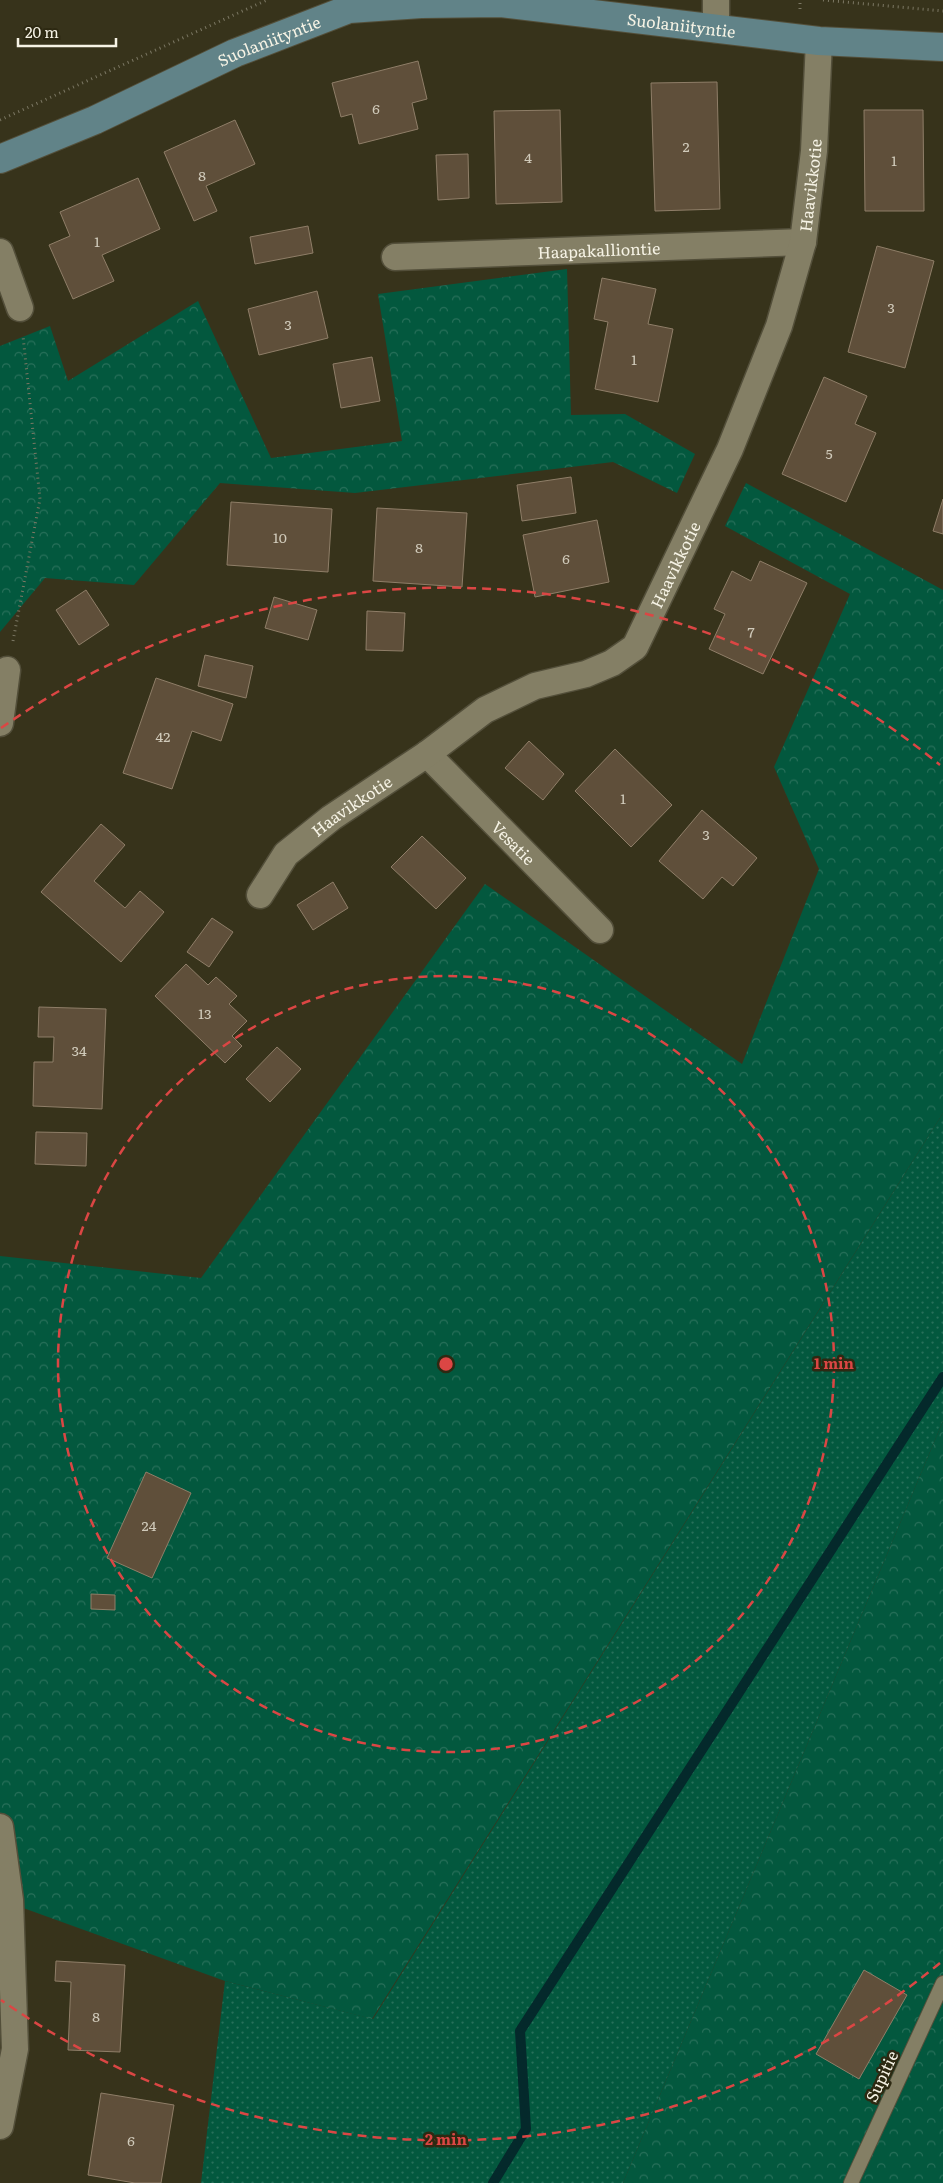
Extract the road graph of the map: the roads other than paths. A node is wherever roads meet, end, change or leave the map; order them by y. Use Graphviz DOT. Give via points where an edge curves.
graph roads {
  1 [pos="716,0"];
  2 [pos="349,4"];
  3 [pos="716,29"];
  4 [pos="819,42"];
  5 [pos="943,47"];
  6 [pos="0,159"];
  7 [pos="803,242"];
  8 [pos="0,252"];
  9 [pos="395,257"];
  10 [pos="20,308"];
  11 [pos="7,670"];
  12 [pos="0,723"];
  13 [pos="427,754"];
  14 [pos="260,895"];
  15 [pos="600,930"];
  16 [pos="0,1827"];
  17 [pos="943,1983"];
  18 [pos="0,2126"];
  19 [pos="851,2183"];
  1 -- 3 [label="street"];
  2 -- 3 [label="street, Suolaniityntie" via="501,3"];
  2 -- 6 [label="street, Suolaniityntie" via="234,53 95,120"];
  3 -- 4 [label="street, Suolaniityntie"];
  4 -- 5 [label="street, Suolaniityntie"];
  4 -- 7 [label="street, Haavikkotie" via="814,151"];
  7 -- 9 [label="street, Haapakalliontie"];
  7 -- 13 [label="street, Haavikkotie" via="779,326 730,449 635,647 612,663 586,674 535,686 485,710"];
  8 -- 10 [label="street"];
  11 -- 12 [label="street"];
  13 -- 14 [label="street, Haavikkotie" via="331,818 286,854"];
  13 -- 15 [label="street, Vesatie"];
  16 -- 18 [label="street" via="10,1900 15,2049"];
  17 -- 19 [label="lane, Supitie"];
}
